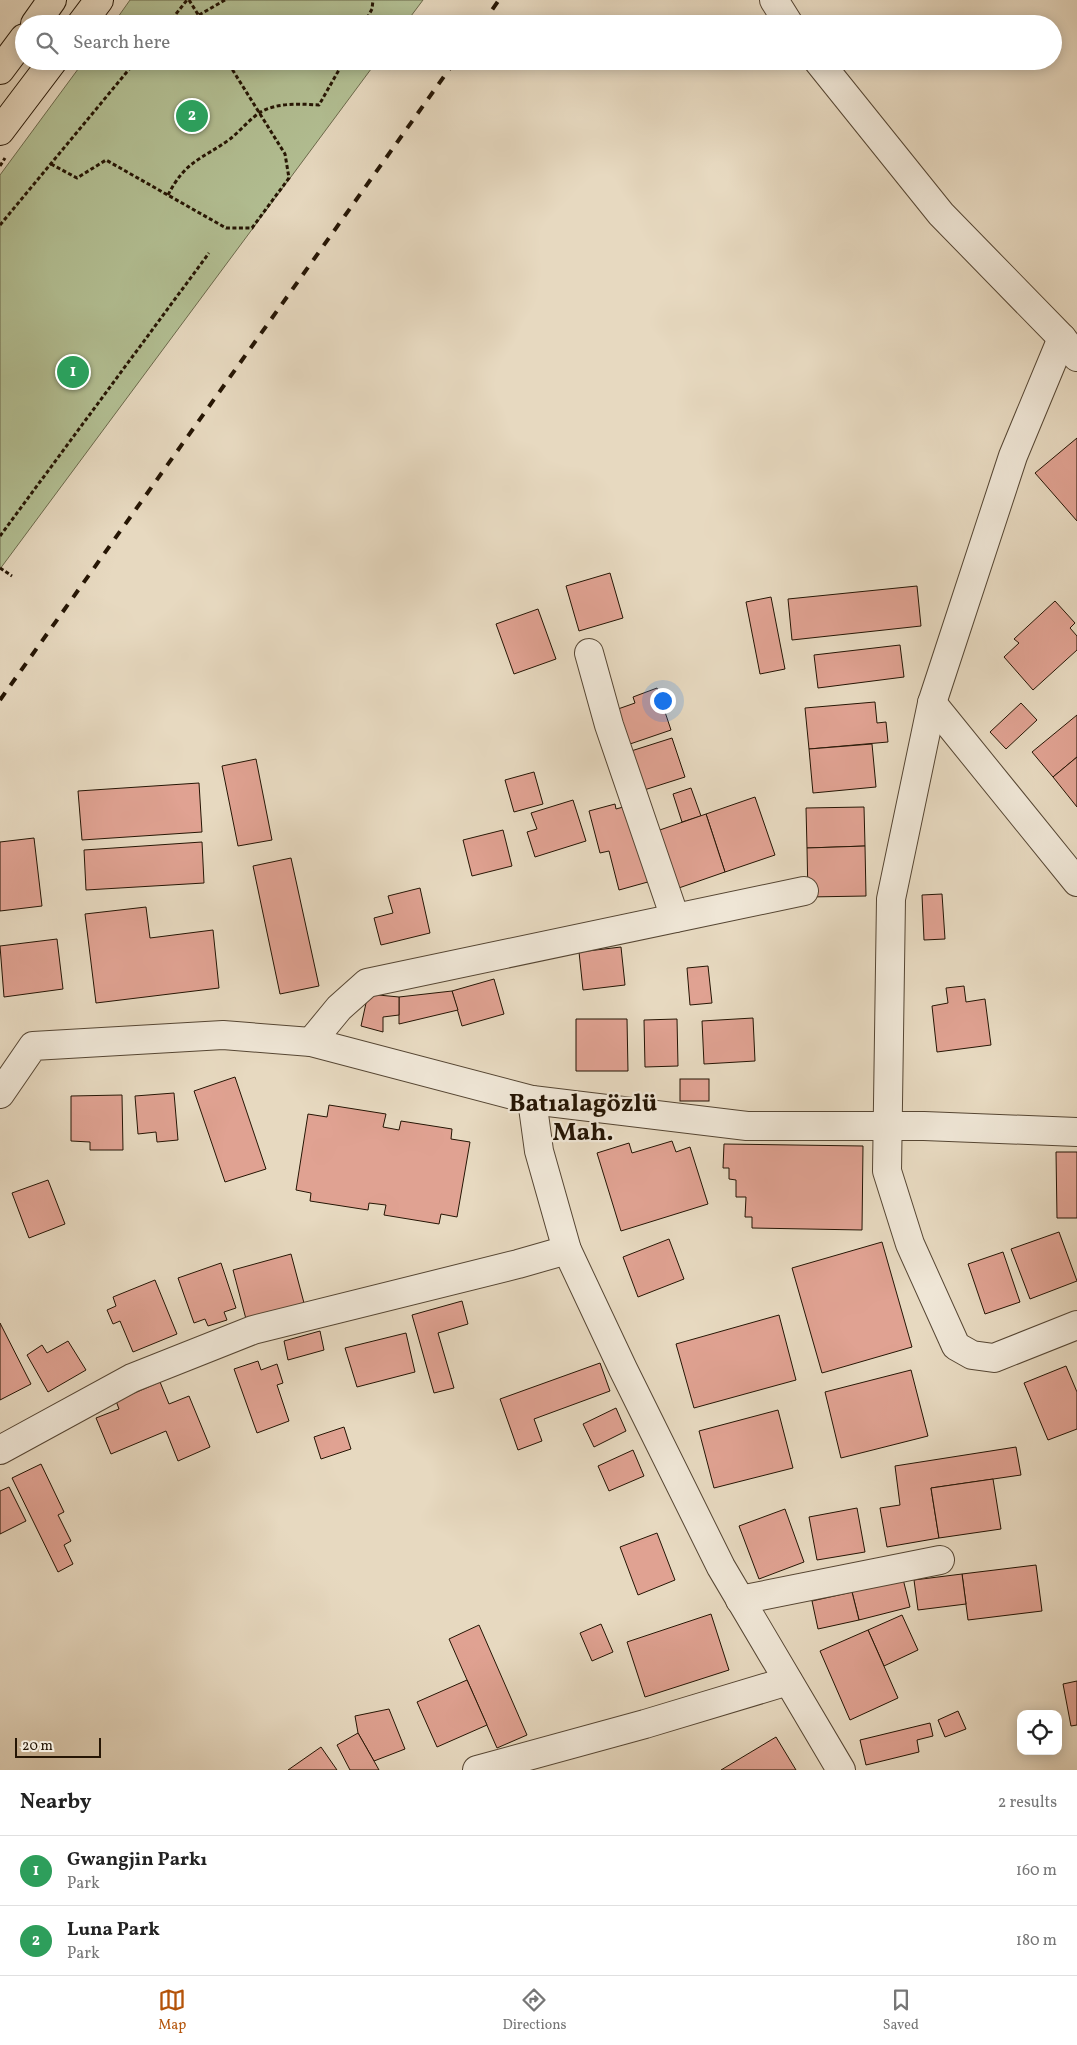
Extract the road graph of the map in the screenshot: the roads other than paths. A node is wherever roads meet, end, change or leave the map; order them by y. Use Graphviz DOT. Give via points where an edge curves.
graph roads {
  1 [pos="52,0"];
  2 [pos="99,0"];
  3 [pos="774,0"];
  4 [pos="41,15"];
  5 [pos="88,15"];
  6 [pos="783,15"];
  7 [pos="15,50"];
  8 [pos="0,70"];
  9 [pos="46,70"];
  10 [pos="825,70"];
  11 [pos="0,131"];
  12 [pos="1069,347"];
  13 [pos="589,653"];
  14 [pos="932,703"];
  15 [pos="1077,882"];
  16 [pos="804,892"];
  17 [pos="675,918"];
  18 [pos="311,1042"];
  19 [pos="0,1094"];
  20 [pos="532,1100"];
  21 [pos="887,1126"];
  22 [pos="1077,1132"];
  23 [pos="567,1250"];
  24 [pos="1077,1325"];
  25 [pos="0,1450"];
  26 [pos="940,1560"];
  27 [pos="740,1600"];
  28 [pos="788,1681"];
  29 [pos="477,1770"];
  30 [pos="842,1770"];
  1 -- 4 [label="main road"];
  2 -- 5 [label="main road"];
  3 -- 6 [label="street"];
  7 -- 8 [label="main road"];
  9 -- 11 [label="main road"];
  10 -- 12 [label="street" via="941,214"];
  12 -- 14 [label="street" via="1013,456"];
  13 -- 17 [label="street" via="609,725"];
  14 -- 15 [label="street"];
  14 -- 21 [label="street" via="890,899"];
  16 -- 17 [label="street"];
  17 -- 18 [label="street" via="367,983 339,1008"];
  18 -- 19 [label="street" via="223,1035 33,1046"];
  18 -- 20 [label="street"];
  20 -- 21 [label="street" via="747,1126"];
  20 -- 23 [label="street" via="539,1151"];
  21 -- 22 [label="street"];
  21 -- 24 [label="street" via="887,1171 910,1244 956,1346 972,1355 994,1358"];
  23 -- 25 [label="street" via="253,1330 132,1378"];
  23 -- 27 [label="street" via="623,1369"];
  26 -- 27 [label="street"];
  27 -- 28 [label="street"];
  28 -- 29 [label="street"];
  28 -- 30 [label="street"];
}
